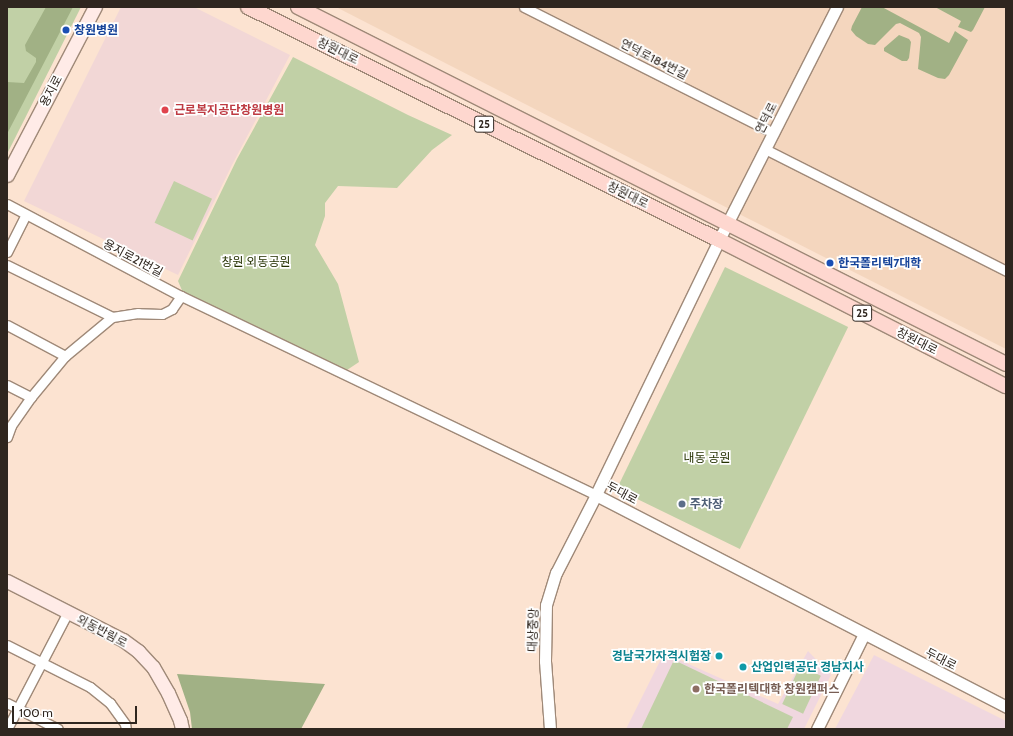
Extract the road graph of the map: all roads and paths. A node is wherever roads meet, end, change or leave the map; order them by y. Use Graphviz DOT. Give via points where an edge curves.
graph roads {
  1 [pos="95,7"];
  2 [pos="248,7"];
  3 [pos="298,7"];
  4 [pos="524,7"];
  5 [pos="837,7"];
  6 [pos="773,133"];
  7 [pos="765,149"];
  8 [pos="7,175"];
  9 [pos="7,204"];
  10 [pos="26,214"];
  11 [pos="728,223"];
  12 [pos="719,240"];
  13 [pos="7,252"];
  14 [pos="7,265"];
  15 [pos="1006,271"];
  16 [pos="181,296"];
  17 [pos="112,317"];
  18 [pos="7,325"];
  19 [pos="65,356"];
  20 [pos="1006,364"];
  21 [pos="7,385"];
  22 [pos="1006,386"];
  23 [pos="31,397"];
  24 [pos="7,437"];
  25 [pos="596,495"];
  26 [pos="7,581"];
  27 [pos="68,612"];
  28 [pos="864,634"];
  29 [pos="7,645"];
  30 [pos="42,662"];
  31 [pos="7,703"];
  32 [pos="1006,707"];
  33 [pos="18,708"];
  34 [pos="7,729"];
  35 [pos="58,729"];
  36 [pos="126,729"];
  37 [pos="182,729"];
  38 [pos="550,729"];
  39 [pos="817,729"];
  1 -- 8 [label="main road, 용지로"];
  2 -- 12 [label="main road, 창원대로 / 25"];
  3 -- 11 [label="main road, 창원대로 / 25"];
  4 -- 6 [label="street, 연덕로184번길"];
  5 -- 6 [label="street, 연덕로"];
  6 -- 7 [label="street, 연덕로"];
  7 -- 11 [label="street, 연덕로"];
  7 -- 15 [label="street"];
  9 -- 10 [label="street, 용지로21번길"];
  10 -- 13 [label="street"];
  10 -- 16 [label="street, 용지로21번길"];
  11 -- 12 [label="street, 연덕로"];
  11 -- 20 [label="main road, 창원대로 / 25"];
  12 -- 22 [label="main road, 창원대로 / 25"];
  12 -- 25 [label="street, 두대로"];
  14 -- 17 [label="street"];
  16 -- 17 [label="street" via="172,309 162,314 138,313"];
  16 -- 25 [label="street, 용지로21번길"];
  17 -- 19 [label="street"];
  18 -- 19 [label="street"];
  19 -- 23 [label="street"];
  21 -- 23 [label="street"];
  23 -- 24 [label="street" via="11,426"];
  25 -- 28 [label="street, 두대로"];
  25 -- 38 [label="street, 대상중앙" via="556,573 546,605 545,660"];
  26 -- 27 [label="main road, 외동반림로"];
  27 -- 30 [label="street"];
  27 -- 37 [label="main road, 외동반림로" via="123,640 138,651 153,667 168,692"];
  28 -- 32 [label="street, 두대로"];
  28 -- 39 [label="street"];
  29 -- 30 [label="street"];
  30 -- 33 [label="street"];
  30 -- 36 [label="street" via="90,687 110,703"];
  31 -- 33 [label="street"];
  33 -- 34 [label="street"];
  33 -- 35 [label="street"];
}
